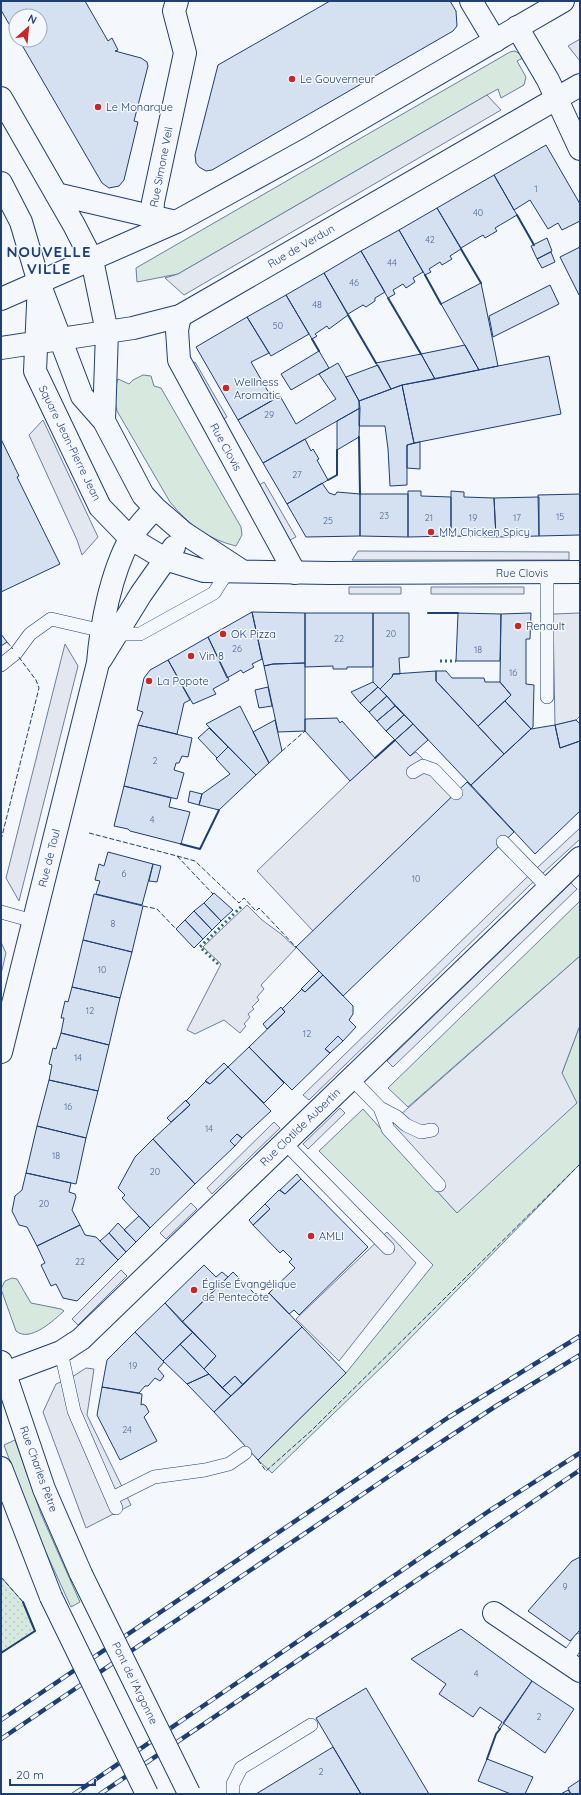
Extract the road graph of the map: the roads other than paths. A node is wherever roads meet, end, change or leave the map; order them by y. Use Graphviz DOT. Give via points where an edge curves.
graph roads {
  1 [pos="177,1"];
  2 [pos="471,1"];
  3 [pos="563,1"];
  4 [pos="517,27"];
  5 [pos="495,41"];
  6 [pos="580,85"];
  7 [pos="1,98"];
  8 [pos="557,98"];
  9 [pos="580,149"];
  10 [pos="1,183"];
  11 [pos="56,194"];
  12 [pos="152,217"];
  13 [pos="176,222"];
  14 [pos="92,260"];
  15 [pos="39,283"];
  16 [pos="1,299"];
  17 [pos="180,316"];
  18 [pos="107,332"];
  19 [pos="60,339"];
  20 [pos="36,343"];
  21 [pos="1,348"];
  22 [pos="104,420"];
  23 [pos="154,508"];
  24 [pos="184,533"];
  25 [pos="130,538"];
  26 [pos="165,559"];
  27 [pos="235,571"];
  28 [pos="547,572"];
  29 [pos="580,572"];
  30 [pos="295,573"];
  31 [pos="108,632"];
  32 [pos="1,665"];
  33 [pos="547,697"];
  34 [pos="413,772"];
  35 [pos="456,793"];
  36 [pos="503,842"];
  37 [pos="580,858"];
  38 [pos="548,888"];
  39 [pos="1,912"];
  40 [pos="33,921"];
  41 [pos="1,1052"];
  42 [pos="351,1078"];
  43 [pos="380,1108"];
  44 [pos="432,1130"];
  45 [pos="285,1143"];
  46 [pos="439,1186"];
  47 [pos="388,1248"];
  48 [pos="61,1352"];
  49 [pos="2,1370"];
  50 [pos="244,1453"];
  51 [pos="1,1468"];
  52 [pos="81,1574"];
  53 [pos="494,1613"];
  54 [pos="580,1640"];
  55 [pos="572,1666"];
  56 [pos="310,1725"];
  57 [pos="190,1793"];
  58 [pos="147,1794"];
  59 [pos="233,1794"];
  1 -- 12 [label="main road, Rue Simone Veil" via="174,11 185,53"];
  2 -- 5 [label="main road"];
  3 -- 4 [label="main road"];
  4 -- 5 [label="main road"];
  4 -- 8 [label="main road"];
  5 -- 13 [label="main road"];
  6 -- 8 [label="main road, Rue de Verdun"];
  7 -- 11 [label="main road"];
  8 -- 9 [label="main road"];
  8 -- 17 [label="main road, Rue de Verdun"];
  10 -- 15 [label="main road" via="21,222"];
  11 -- 12 [label="main road"];
  11 -- 14 [label="main road"];
  12 -- 13 [label="main road"];
  13 -- 14 [label="main road"];
  14 -- 15 [label="main road"];
  14 -- 18 [label="main road"];
  15 -- 16 [label="main road"];
  15 -- 19 [label="main road"];
  15 -- 20 [label="main road, Square Jean-Pierre Jean"];
  17 -- 18 [label="main road, Rue de Verdun"];
  17 -- 30 [label="main road, Rue Clovis" via="177,330 179,360"];
  18 -- 19 [label="main road, Rue de Verdun"];
  18 -- 22 [label="main road"];
  19 -- 20 [label="main road, Rue de Verdun"];
  19 -- 22 [label="main road" via="82,396"];
  20 -- 21 [label="main road, Rue de Verdun"];
  20 -- 25 [label="main road, Square Jean-Pierre Jean" via="35,371 38,378 100,506"];
  22 -- 23 [label="main road" via="143,495"];
  23 -- 24 [label="main road"];
  23 -- 25 [label="main road, Rue de Toul"];
  24 -- 26 [label="main road, Rue de Toul"];
  24 -- 27 [label="main road"];
  25 -- 26 [label="main road, Square Jean-Pierre Jean"];
  25 -- 31 [label="main road, Rue de Toul" via="114,579"];
  26 -- 27 [label="main road, Square Jean-Pierre Jean" via="204,571"];
  26 -- 31 [label="main road, Rue de Toul"];
  27 -- 30 [label="main road, Rue Clovis"];
  27 -- 31 [label="lane" via="214,593 140,634"];
  28 -- 29 [label="main road, Rue Clovis"];
  28 -- 30 [label="main road, Rue Clovis"];
  28 -- 33 [label="lane"];
  31 -- 32 [label="lane" via="51,618 30,634 16,653"];
  31 -- 40 [label="main road, Rue de Toul"];
  34 -- 35 [label="lane" via="424,766 434,770"];
  36 -- 38 [label="lane"];
  37 -- 38 [label="main road, Rue Clotilde Aubertin"];
  38 -- 42 [label="main road, Rue Clotilde Aubertin"];
  39 -- 40 [label="lane"];
  40 -- 41 [label="main road, Rue de Toul"];
  42 -- 43 [label="lane"];
  42 -- 45 [label="main road, Rue Clotilde Aubertin"];
  43 -- 44 [label="lane" via="421,1132"];
  43 -- 46 [label="lane" via="388,1129"];
  45 -- 47 [label="lane"];
  45 -- 48 [label="main road, Rue Clotilde Aubertin" via="81,1338"];
  48 -- 49 [label="main road, Rue Clotilde Aubertin"];
  48 -- 50 [label="lane" via="74,1411 114,1503 154,1477 178,1475 229,1464"];
  49 -- 52 [label="main road, Rue Charles Pêtre" via="44,1489"];
  51 -- 58 [label="main road, bridge" via="51,1597"];
  52 -- 57 [label="main road, Pont de l'Argonne, bridge"];
  53 -- 55 [label="main road"];
  54 -- 55 [label="lane"];
  56 -- 59 [label="lane" via="241,1768 232,1784"];
}
